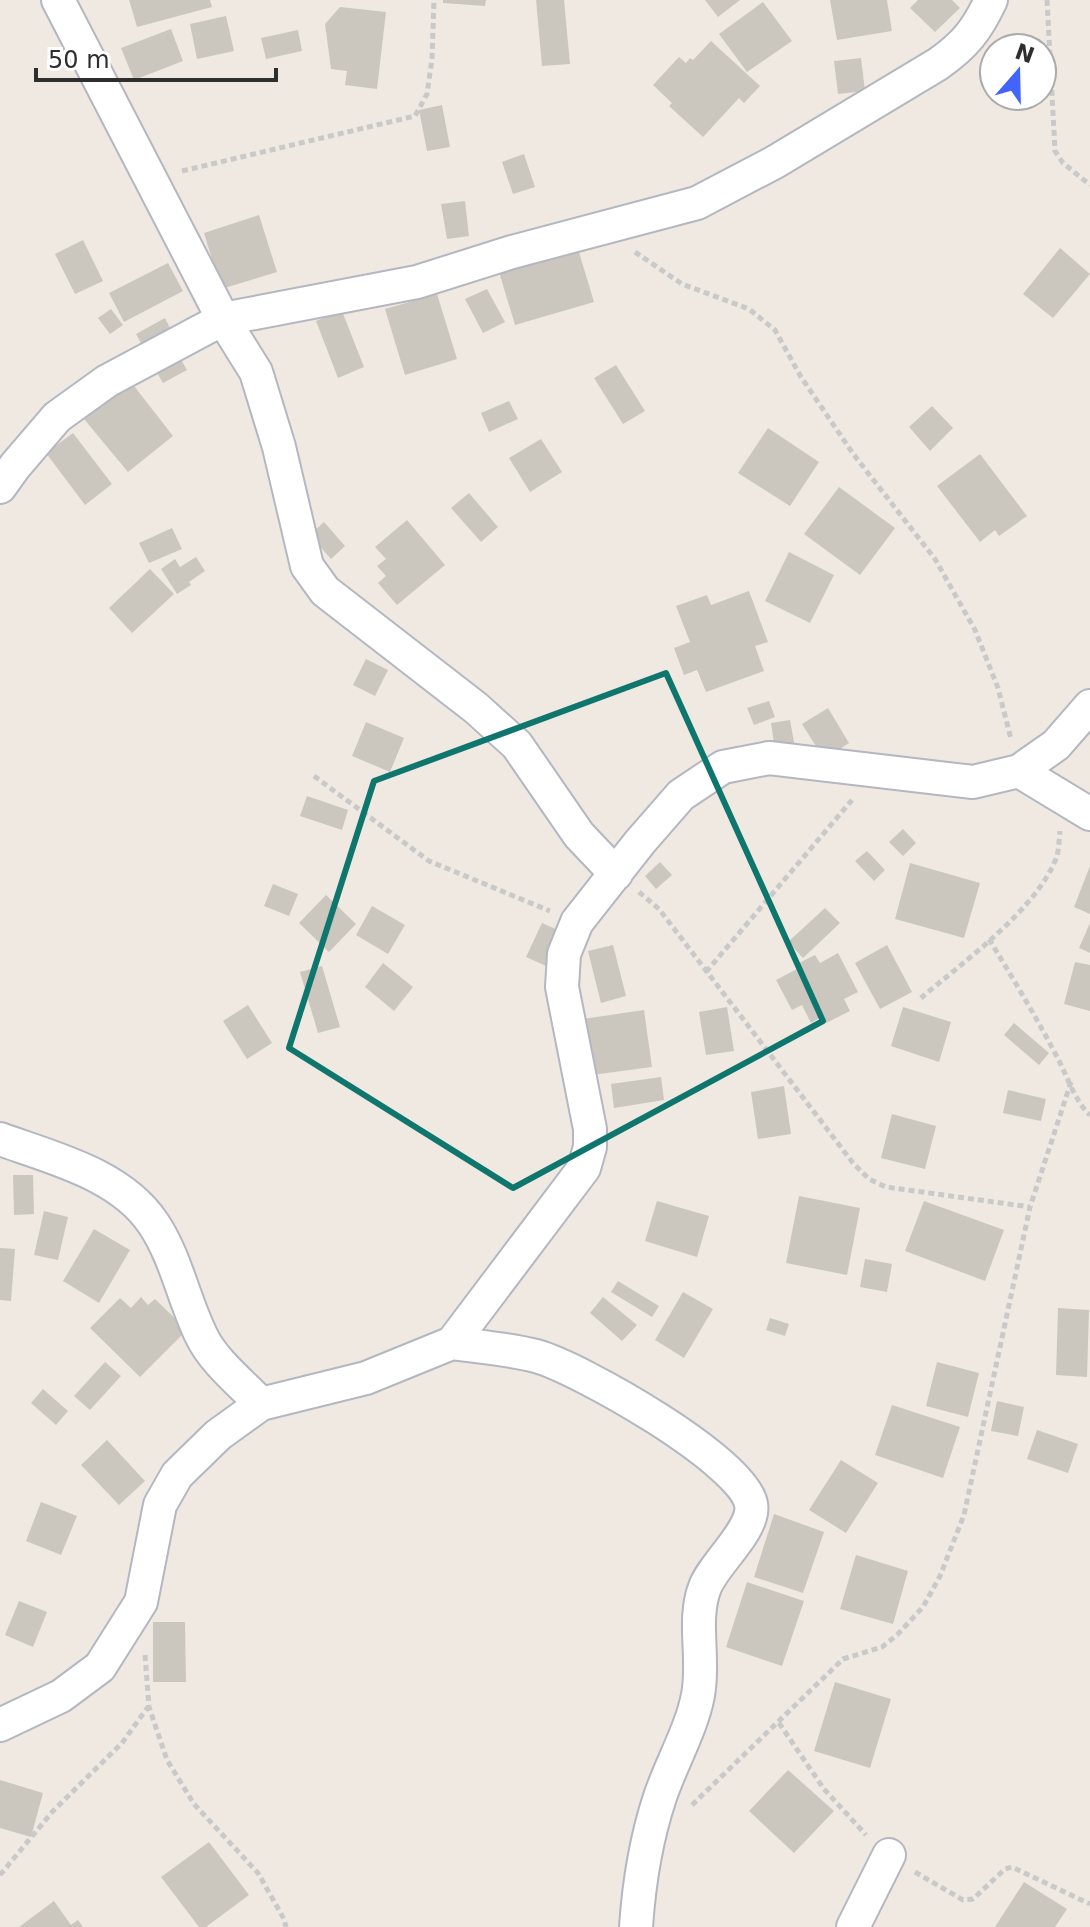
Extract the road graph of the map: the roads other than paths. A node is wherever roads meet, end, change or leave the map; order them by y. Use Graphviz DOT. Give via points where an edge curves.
graph roads {
  1 [pos="58,0"];
  2 [pos="991,0"];
  3 [pos="223,319"];
  4 [pos="0,487"];
  5 [pos="1090,706"];
  6 [pos="1019,771"];
  7 [pos="1078,806"];
  8 [pos="616,874"];
  9 [pos="0,1139"];
  10 [pos="452,1343"];
  11 [pos="261,1404"];
  12 [pos="0,1725"];
  13 [pos="889,1855"];
  14 [pos="636,1927"];
  15 [pos="853,1927"];
  1 -- 3 [label="street"];
  2 -- 3 [label="street" via="962,48 697,203 417,282"];
  3 -- 4 [label="street" via="107,381 57,417"];
  3 -- 8 [label="street" via="256,372 307,566 325,591 517,745 579,835"];
  5 -- 6 [label="street" via="1056,745"];
  6 -- 7 [label="street"];
  6 -- 8 [label="street" via="973,782 769,758 723,767 681,795"];
  8 -- 10 [label="street" via="577,922 564,954 562,987 590,1129 584,1168"];
  9 -- 11 [label="street" via="100,1177 152,1221 179,1273 201,1336"];
  10 -- 11 [label="street" via="366,1378"];
  10 -- 14 [label="street" via="538,1356 583,1375 692,1443 748,1492 749,1522 707,1581 700,1600 698,1697 645,1850"];
  11 -- 12 [label="street" via="218,1435 177,1475 160,1505 141,1602 100,1667 61,1696"];
  13 -- 15 [label="street"];
}
